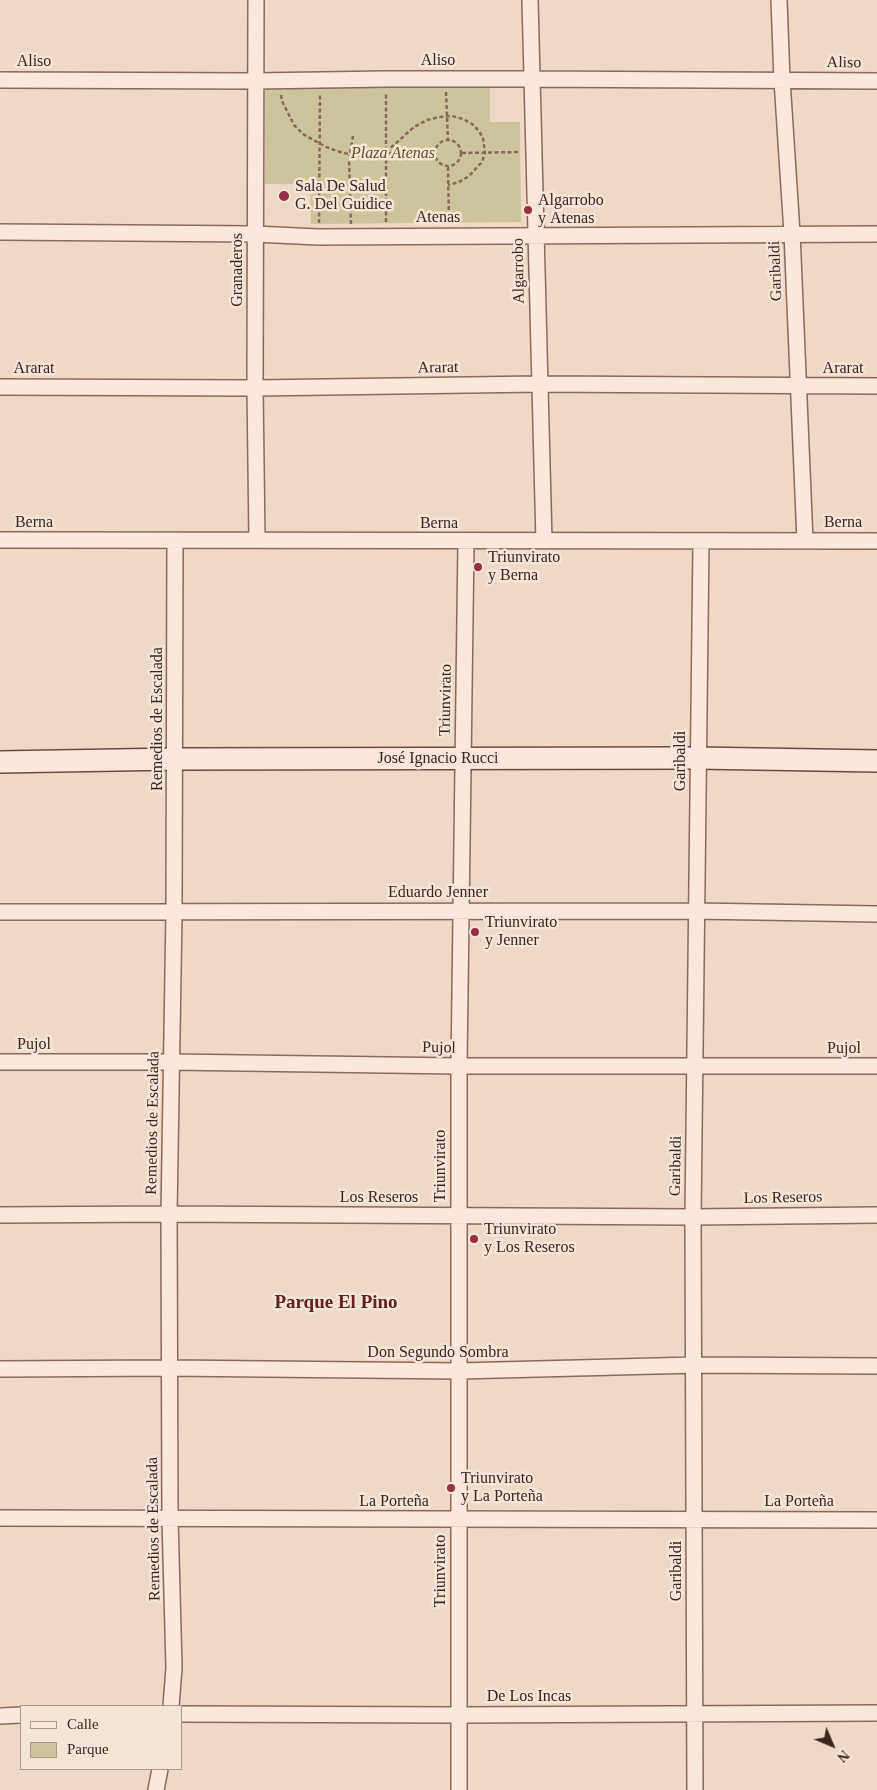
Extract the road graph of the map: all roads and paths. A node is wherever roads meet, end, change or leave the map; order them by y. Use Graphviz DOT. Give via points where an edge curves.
graph roads {
  1 [pos="256,0"];
  2 [pos="530,0"];
  3 [pos="779,0"];
  4 [pos="386,79"];
  5 [pos="532,79"];
  6 [pos="0,80"];
  7 [pos="320,80"];
  8 [pos="782,80"];
  9 [pos="256,81"];
  10 [pos="280,81"];
  11 [pos="877,81"];
  12 [pos="446,86"];
  13 [pos="447,116"];
  14 [pos="353,136"];
  15 [pos="448,140"];
  16 [pos="319,144"];
  17 [pos="534,152"];
  18 [pos="385,153"];
  19 [pos="435,153"];
  20 [pos="462,153"];
  21 [pos="485,153"];
  22 [pos="350,154"];
  23 [pos="448,167"];
  24 [pos="448,185"];
  25 [pos="0,232"];
  26 [pos="255,234"];
  27 [pos="792,234"];
  28 [pos="877,234"];
  29 [pos="536,235"];
  30 [pos="352,236"];
  31 [pos="386,236"];
  32 [pos="449,236"];
  33 [pos="318,237"];
  34 [pos="539,384"];
  35 [pos="798,386"];
  36 [pos="877,386"];
  37 [pos="0,387"];
  38 [pos="255,388"];
  39 [pos="0,540"];
  40 [pos="257,540"];
  41 [pos="544,540"];
  42 [pos="175,541"];
  43 [pos="466,541"];
  44 [pos="805,541"];
  45 [pos="877,541"];
  46 [pos="701,542"];
  47 [pos="698,758"];
  48 [pos="175,759"];
  49 [pos="463,760"];
  50 [pos="877,760"];
  51 [pos="0,762"];
  52 [pos="460,911"];
  53 [pos="697,911"];
  54 [pos="0,912"];
  55 [pos="174,912"];
  56 [pos="877,914"];
  57 [pos="0,1062"];
  58 [pos="171,1062"];
  59 [pos="695,1065"];
  60 [pos="459,1066"];
  61 [pos="877,1066"];
  62 [pos="169,1214"];
  63 [pos="0,1215"];
  64 [pos="877,1215"];
  65 [pos="458,1216"];
  66 [pos="693,1217"];
  67 [pos="695,1366"];
  68 [pos="877,1366"];
  69 [pos="169,1368"];
  70 [pos="0,1369"];
  71 [pos="459,1371"];
  72 [pos="0,1518"];
  73 [pos="170,1518"];
  74 [pos="695,1519"];
  75 [pos="459,1520"];
  76 [pos="877,1520"];
  77 [pos="171,1705"];
  78 [pos="877,1713"];
  79 [pos="182,1714"];
  80 [pos="695,1714"];
  81 [pos="20,1715"];
  82 [pos="459,1715"];
  83 [pos="0,1716"];
  84 [pos="160,1770"];
  85 [pos="156,1790"];
  86 [pos="459,1790"];
  87 [pos="695,1790"];
  1 -- 9 [label="street, Granaderos"];
  2 -- 5 [label="street, Algarrobo"];
  3 -- 8 [label="street, Garibaldi"];
  4 -- 5 [label="street, Aliso"];
  4 -- 7 [label="street, Aliso"];
  4 -- 18 [label="path"];
  5 -- 8 [label="street, Aliso"];
  5 -- 17 [label="street, Algarrobo"];
  6 -- 9 [label="street, Aliso"];
  7 -- 10 [label="street, Aliso"];
  7 -- 16 [label="path"];
  8 -- 11 [label="street, Aliso"];
  8 -- 27 [label="street, Garibaldi"];
  9 -- 10 [label="street, Aliso"];
  9 -- 26 [label="street, Granaderos"];
  10 -- 16 [label="path" via="282,101 294,125"];
  12 -- 13 [label="path"];
  13 -- 15 [label="path"];
  13 -- 18 [label="path" via="427,120"];
  13 -- 21 [label="path" via="472,124 483,138"];
  14 -- 22 [label="path"];
  15 -- 19 [label="path" via="440,143"];
  15 -- 20 [label="path" via="459,145"];
  16 -- 22 [label="path"];
  16 -- 33 [label="path"];
  17 -- 21 [label="path"];
  17 -- 29 [label="street, Algarrobo"];
  18 -- 19 [label="path"];
  18 -- 22 [label="path"];
  18 -- 31 [label="path"];
  19 -- 23 [label="path" via="439,163"];
  20 -- 21 [label="path"];
  20 -- 23 [label="path" via="456,164"];
  21 -- 24 [label="path" via="482,162 469,176"];
  22 -- 30 [label="path"];
  23 -- 24 [label="path"];
  24 -- 32 [label="path"];
  25 -- 26 [label="street, Atenas"];
  26 -- 33 [label="street, Atenas"];
  26 -- 38 [label="street, Granaderos"];
  27 -- 28 [label="street, Atenas"];
  27 -- 29 [label="street, Atenas"];
  27 -- 35 [label="street, Garibaldi"];
  29 -- 32 [label="street, Atenas"];
  29 -- 34 [label="street, Algarrobo"];
  30 -- 31 [label="street, Atenas"];
  30 -- 33 [label="street, Atenas"];
  31 -- 32 [label="street, Atenas"];
  34 -- 35 [label="street, Ararat"];
  34 -- 38 [label="street, Ararat"];
  34 -- 41 [label="street, Algarrobo"];
  35 -- 36 [label="street, Ararat"];
  35 -- 44 [label="street, Garibaldi"];
  37 -- 38 [label="street, Ararat"];
  38 -- 40 [label="street, Granaderos"];
  39 -- 42 [label="street, Berna"];
  40 -- 42 [label="street, Berna"];
  40 -- 43 [label="street, Berna"];
  41 -- 43 [label="street, Berna"];
  41 -- 46 [label="street, Berna"];
  42 -- 48 [label="street, Remedios de Escalada"];
  43 -- 49 [label="street, Triunvirato"];
  44 -- 45 [label="street, Berna"];
  44 -- 46 [label="street, Berna"];
  46 -- 47 [label="street, Garibaldi"];
  47 -- 49 [label="street, José Ignacio Rucci"];
  47 -- 50 [label="street, José Ignacio Rucci"];
  47 -- 53 [label="street, Garibaldi"];
  48 -- 49 [label="street, José Ignacio Rucci"];
  48 -- 51 [label="street, José Ignacio Rucci"];
  48 -- 55 [label="street, Remedios de Escalada"];
  49 -- 52 [label="street, Triunvirato"];
  52 -- 53 [label="street, Eduardo Jenner"];
  52 -- 55 [label="street, Eduardo Jenner"];
  52 -- 60 [label="street, Triunvirato"];
  53 -- 56 [label="street, Eduardo Jenner"];
  53 -- 59 [label="street, Garibaldi"];
  54 -- 55 [label="street, Eduardo Jenner"];
  55 -- 58 [label="street, Remedios de Escalada"];
  57 -- 58 [label="street, Pujol"];
  58 -- 60 [label="street, Pujol"];
  58 -- 62 [label="street, Remedios de Escalada"];
  59 -- 60 [label="street, Pujol"];
  59 -- 61 [label="street, Pujol"];
  59 -- 66 [label="street, Garibaldi"];
  60 -- 65 [label="street, Triunvirato"];
  62 -- 63 [label="street, Los Reseros"];
  62 -- 65 [label="street, Los Reseros"];
  62 -- 69 [label="street, Remedios de Escalada"];
  64 -- 66 [label="street, Los Reseros"];
  65 -- 66 [label="street, Los Reseros"];
  65 -- 71 [label="street, Triunvirato"];
  66 -- 67 [label="street, Garibaldi"];
  67 -- 68 [label="street, Don Segundo Sombra"];
  67 -- 71 [label="street, Don Segundo Sombra"];
  67 -- 74 [label="street, Garibaldi"];
  69 -- 70 [label="street, Don Segundo Sombra"];
  69 -- 71 [label="street, Don Segundo Sombra"];
  69 -- 73 [label="street, Remedios de Escalada"];
  71 -- 75 [label="street, Triunvirato"];
  72 -- 73 [label="street, La Porteña"];
  73 -- 75 [label="street, La Porteña"];
  73 -- 77 [label="street, Remedios de Escalada" via="174,1668"];
  74 -- 75 [label="street, La Porteña"];
  74 -- 76 [label="street, La Porteña"];
  74 -- 80 [label="street, Garibaldi"];
  75 -- 82 [label="street, Triunvirato"];
  78 -- 80 [label="street, De Los Incas"];
  79 -- 82 [label="street, De Los Incas"];
  80 -- 82 [label="street, De Los Incas"];
  80 -- 87 [label="street, Garibaldi"];
  81 -- 83 [label="street"];
  82 -- 86 [label="street, Triunvirato"];
  84 -- 85 [label="street"];
}
